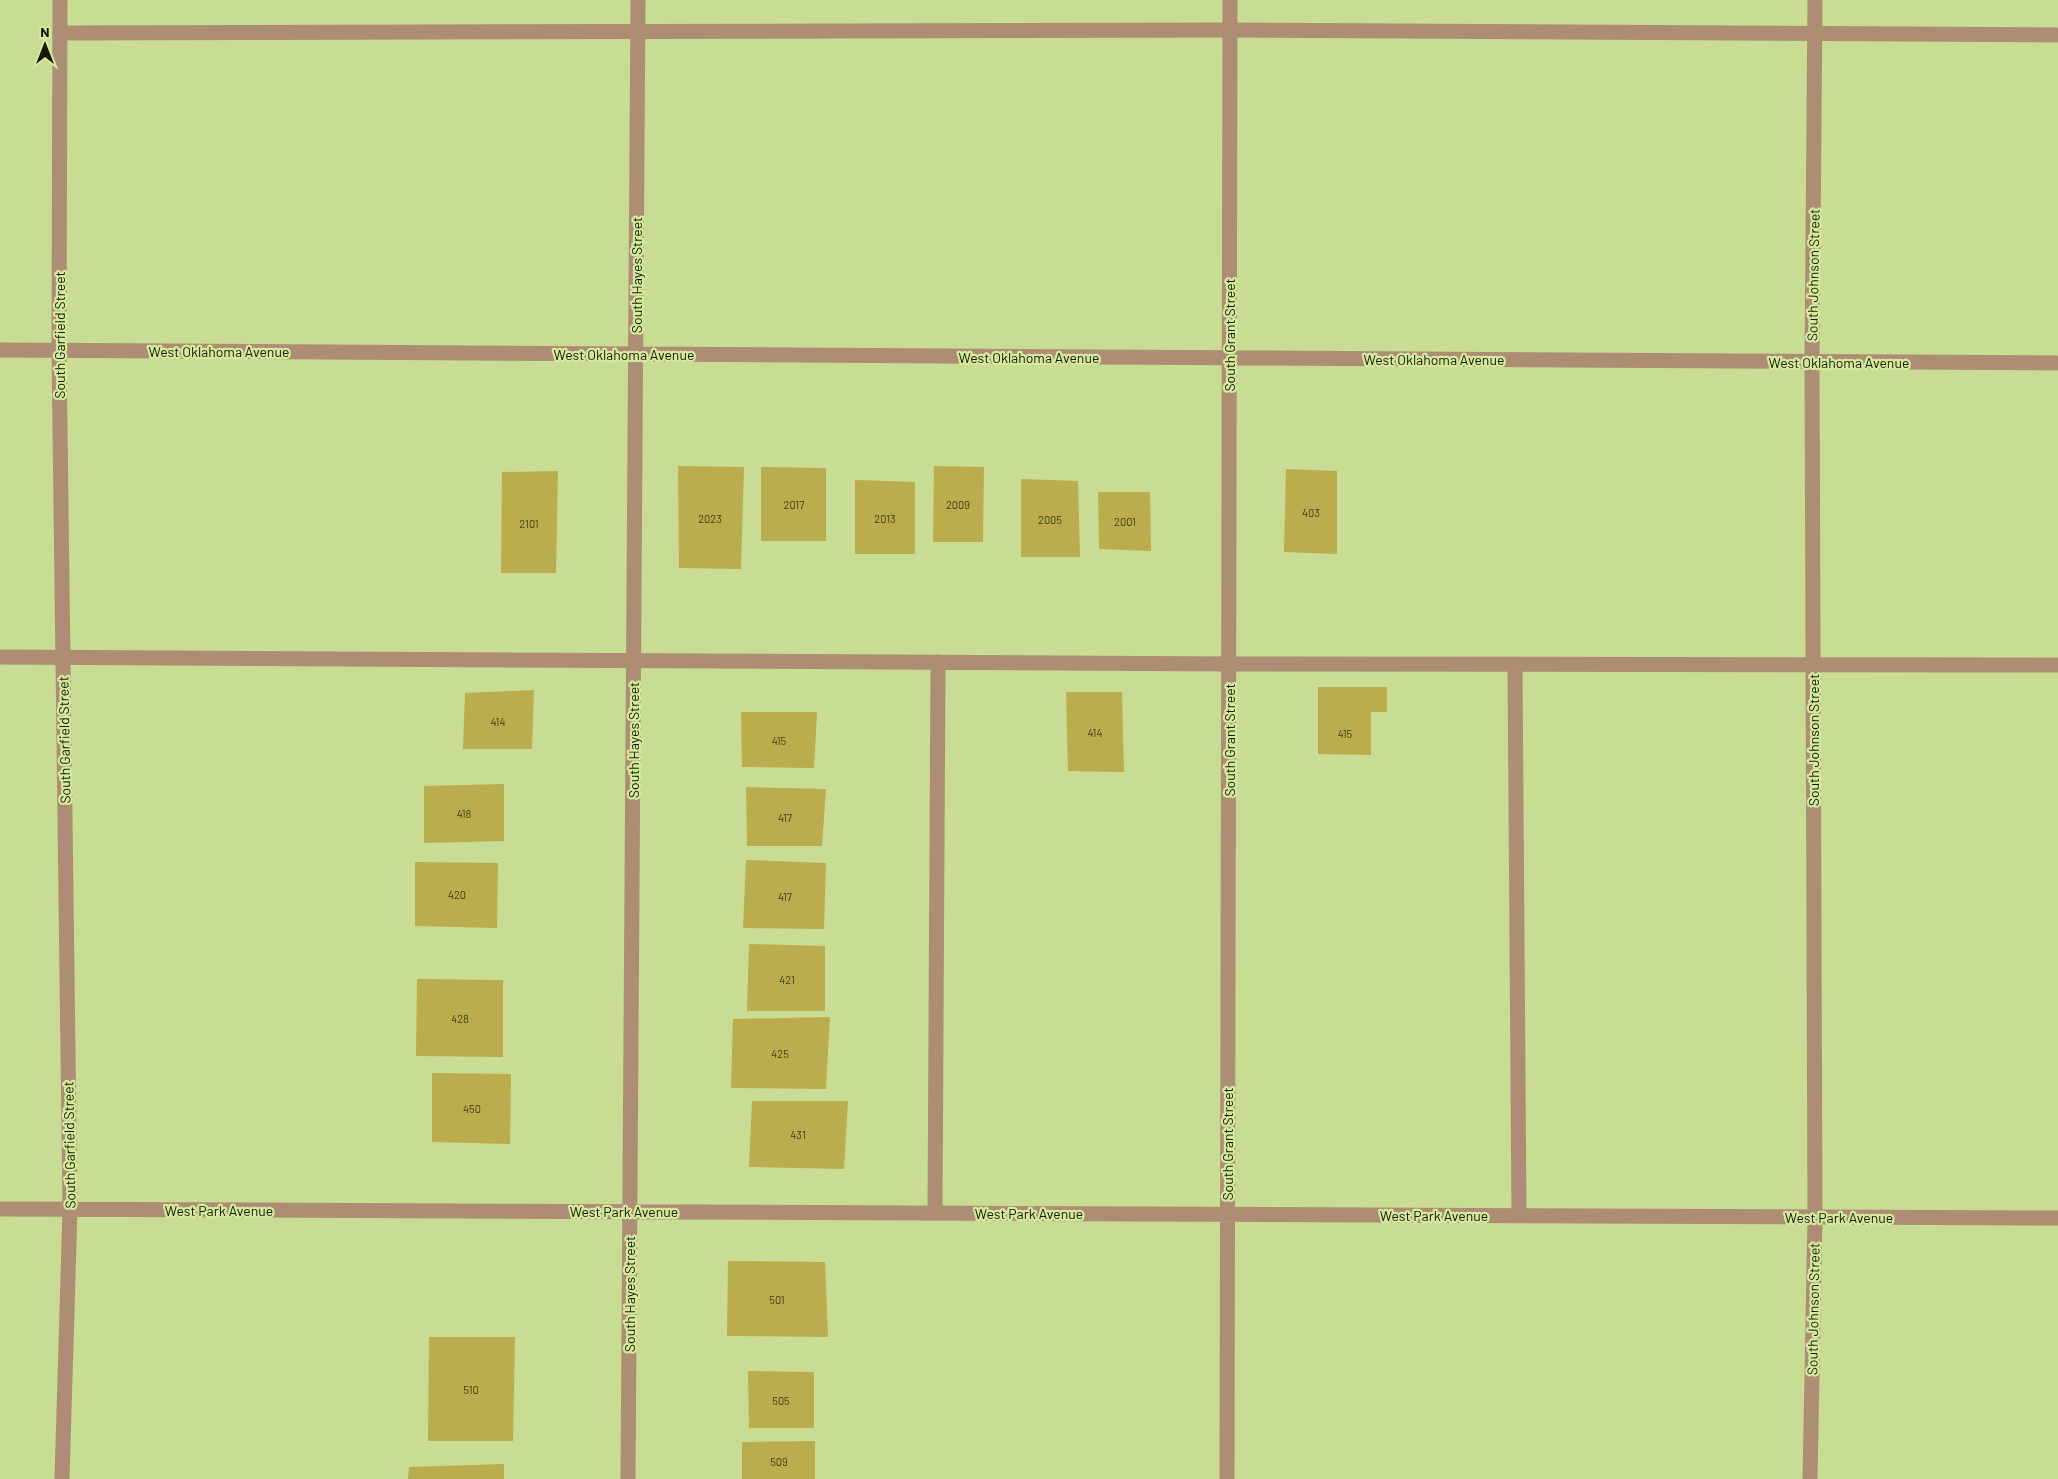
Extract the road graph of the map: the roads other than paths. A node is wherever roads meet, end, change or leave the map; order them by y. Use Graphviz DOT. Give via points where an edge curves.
graph roads {
  1 [pos="60,0"];
  2 [pos="638,0"];
  3 [pos="1230,0"];
  4 [pos="1815,0"];
  5 [pos="1230,30"];
  6 [pos="638,32"];
  7 [pos="60,33"];
  8 [pos="1816,34"];
  9 [pos="2058,35"];
  10 [pos="0,350"];
  11 [pos="59,350"];
  12 [pos="636,354"];
  13 [pos="1229,358"];
  14 [pos="1812,362"];
  15 [pos="2058,363"];
  16 [pos="0,657"];
  17 [pos="63,657"];
  18 [pos="634,661"];
  19 [pos="938,662"];
  20 [pos="1813,663"];
  21 [pos="1229,664"];
  22 [pos="1515,664"];
  23 [pos="2058,664"];
  24 [pos="0,1208"];
  25 [pos="70,1209"];
  26 [pos="630,1211"];
  27 [pos="935,1212"];
  28 [pos="1227,1214"];
  29 [pos="1519,1216"];
  30 [pos="1815,1217"];
  31 [pos="2058,1218"];
  32 [pos="62,1479"];
  33 [pos="628,1479"];
  34 [pos="1227,1479"];
  35 [pos="1810,1479"];
  1 -- 7 [label="street, South Garfield Street"];
  2 -- 6 [label="street, South Hayes Street"];
  3 -- 5 [label="street, South Grant Street"];
  4 -- 8 [label="street, South Johnson Street"];
  5 -- 6 [label="street"];
  5 -- 8 [label="street"];
  5 -- 13 [label="street, South Grant Street"];
  6 -- 7 [label="street"];
  6 -- 12 [label="street, South Hayes Street"];
  7 -- 11 [label="street, South Garfield Street"];
  8 -- 9 [label="street"];
  8 -- 14 [label="street, South Johnson Street"];
  10 -- 11 [label="street, West Oklahoma Avenue"];
  11 -- 12 [label="street, West Oklahoma Avenue"];
  11 -- 17 [label="street, South Garfield Street"];
  12 -- 13 [label="street, West Oklahoma Avenue"];
  12 -- 18 [label="street, South Hayes Street"];
  13 -- 14 [label="street, West Oklahoma Avenue"];
  13 -- 21 [label="street, South Grant Street"];
  14 -- 15 [label="street, West Oklahoma Avenue"];
  14 -- 20 [label="street, South Johnson Street"];
  16 -- 17 [label="street"];
  17 -- 18 [label="street"];
  17 -- 25 [label="street, South Garfield Street"];
  18 -- 19 [label="street"];
  18 -- 26 [label="street, South Hayes Street"];
  19 -- 21 [label="street"];
  19 -- 27 [label="street"];
  20 -- 22 [label="street"];
  20 -- 23 [label="street"];
  20 -- 30 [label="street, South Johnson Street"];
  21 -- 22 [label="street"];
  21 -- 28 [label="street, South Grant Street"];
  22 -- 29 [label="street"];
  24 -- 25 [label="street, West Park Avenue"];
  25 -- 26 [label="street, West Park Avenue"];
  25 -- 32 [label="street, South Garfield Street"];
  26 -- 27 [label="street, West Park Avenue"];
  26 -- 33 [label="street, South Hayes Street"];
  27 -- 28 [label="street, West Park Avenue"];
  28 -- 29 [label="street, West Park Avenue"];
  28 -- 34 [label="street, South Grant Street"];
  29 -- 30 [label="street, West Park Avenue"];
  30 -- 31 [label="street, West Park Avenue"];
  30 -- 35 [label="street, South Johnson Street"];
}
